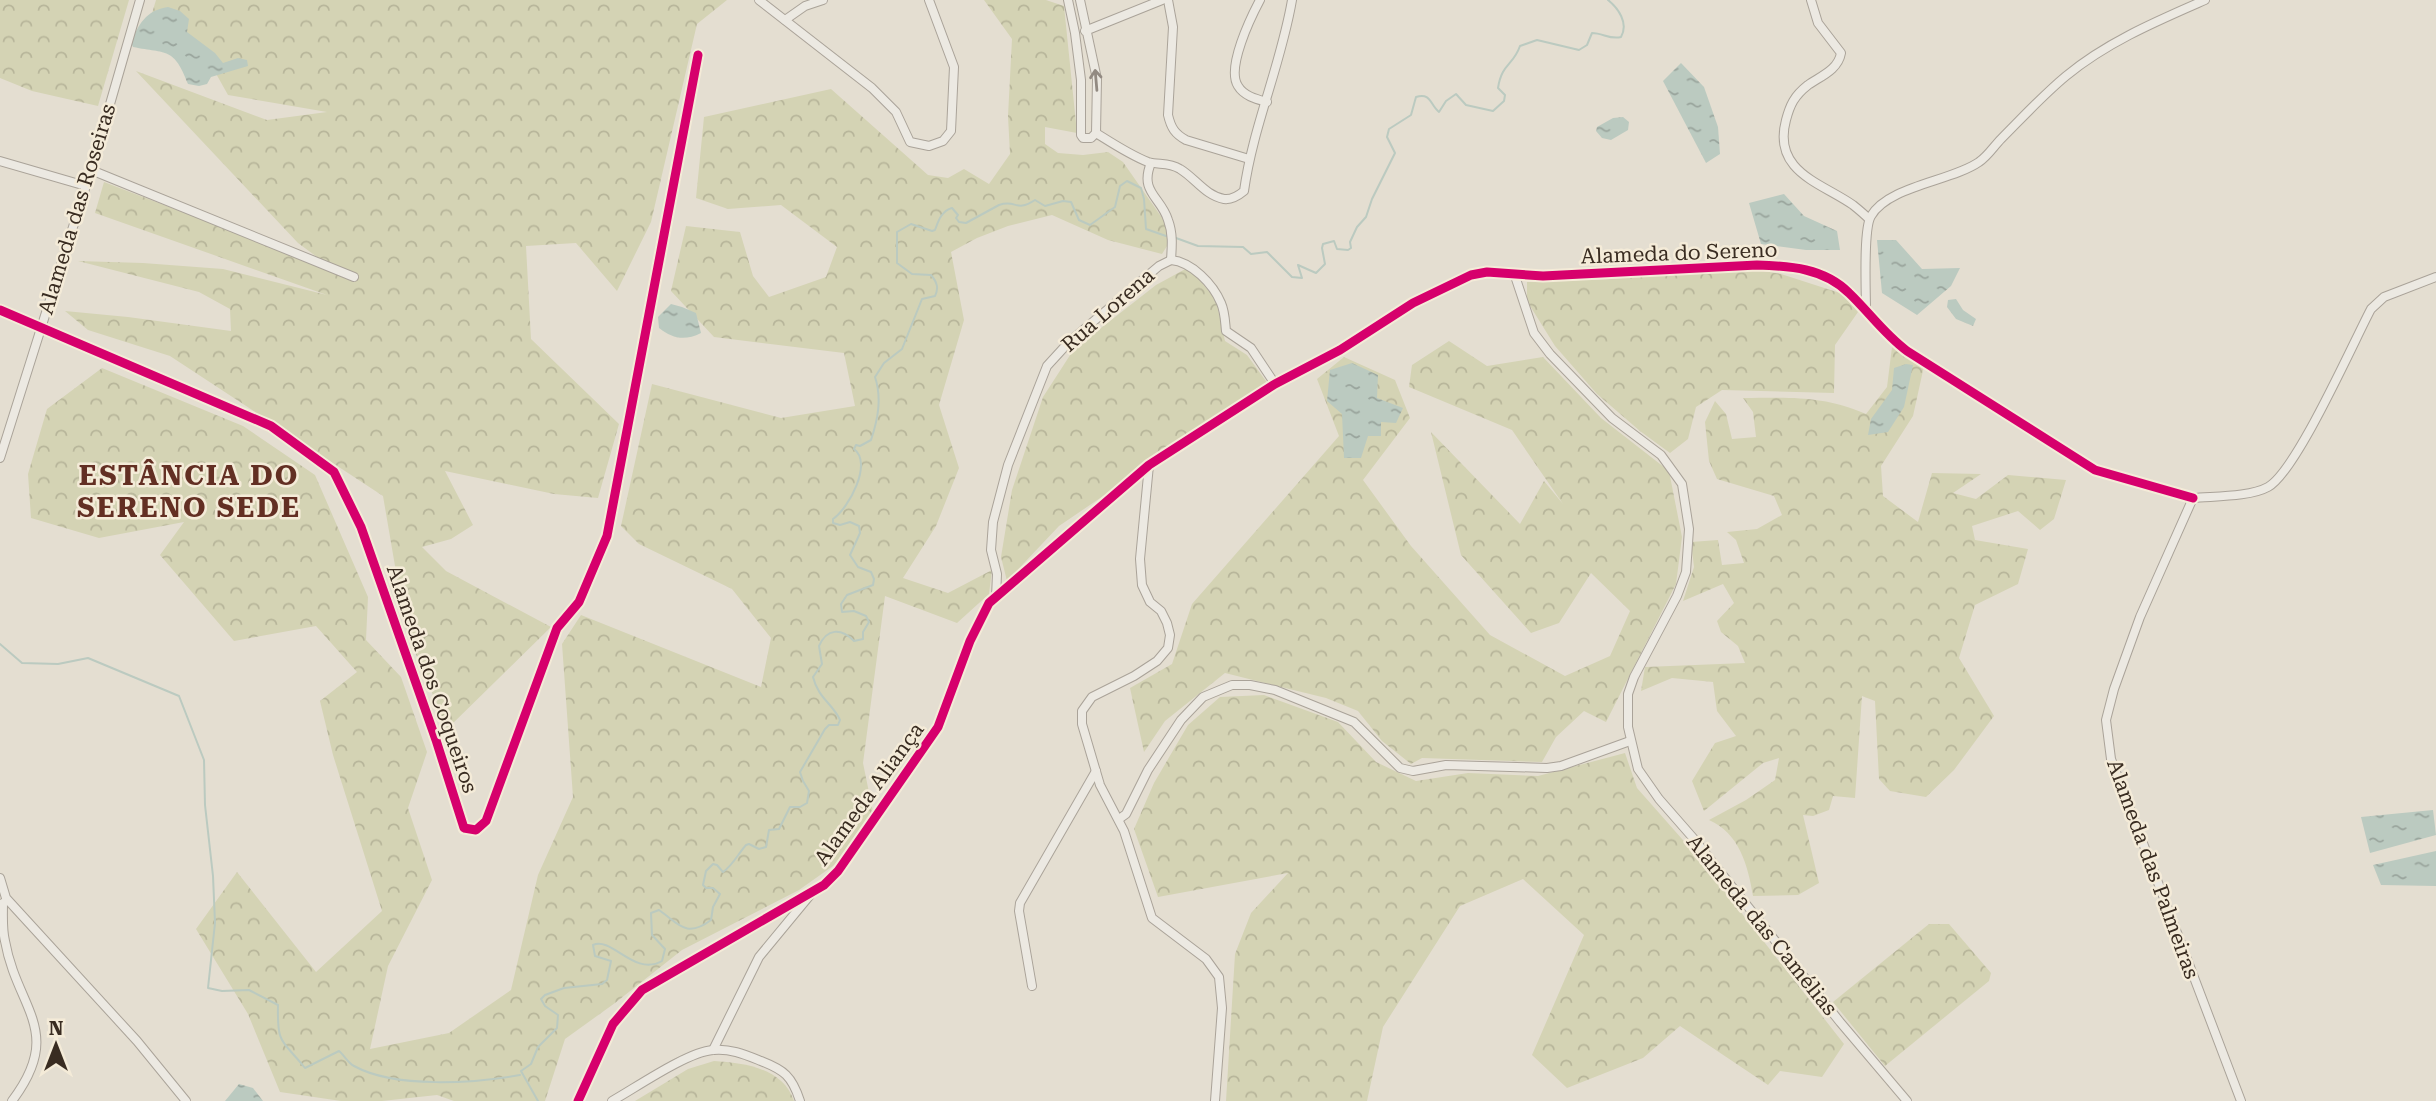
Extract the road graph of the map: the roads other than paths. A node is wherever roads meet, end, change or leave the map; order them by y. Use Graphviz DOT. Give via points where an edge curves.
graph roads {
  1 [pos="140,0"];
  2 [pos="759,0"];
  3 [pos="823,0"];
  4 [pos="929,0"];
  5 [pos="1068,0"];
  6 [pos="1080,0"];
  7 [pos="1162,0"];
  8 [pos="1168,0"];
  9 [pos="1260,0"];
  10 [pos="1292,0"];
  11 [pos="1811,0"];
  12 [pos="2205,0"];
  13 [pos="785,20"];
  14 [pos="1087,30"];
  15 [pos="1075,33"];
  16 [pos="698,54"];
  17 [pos="1267,102"];
  18 [pos="1096,133"];
  19 [pos="1249,159"];
  20 [pos="0,161"];
  21 [pos="1152,163"];
  22 [pos="91,170"];
  23 [pos="86,186"];
  24 [pos="1869,219"];
  25 [pos="1171,260"];
  26 [pos="1514,273"];
  27 [pos="354,276"];
  28 [pos="2436,276"];
  29 [pos="0,310"];
  30 [pos="1866,310"];
  31 [pos="41,326"];
  32 [pos="1275,384"];
  33 [pos="0,458"];
  34 [pos="1149,465"];
  35 [pos="2193,498"];
  36 [pos="996,597"];
  37 [pos="1630,741"];
  38 [pos="1096,771"];
  39 [pos="1119,819"];
  40 [pos="0,878"];
  41 [pos="813,891"];
  42 [pos="3,901"];
  43 [pos="1032,986"];
  44 [pos="713,1050"];
  45 [pos="12,1101"];
  46 [pos="186,1101"];
  47 [pos="578,1101"];
  48 [pos="612,1101"];
  49 [pos="800,1101"];
  50 [pos="1215,1101"];
  51 [pos="1908,1101"];
  52 [pos="2241,1101"];
  1 -- 22 [label="street, Alameda das Roseiras"];
  2 -- 13 [label="street"];
  3 -- 13 [label="street"];
  4 -- 13 [label="street" via="954,67 951,131 943,141 929,146 910,142 895,112 872,88"];
  5 -- 15 [label="street"];
  6 -- 14 [label="street"];
  7 -- 14 [label="street"];
  8 -- 19 [label="street" via="1173,27 1171,126 1186,140"];
  9 -- 17 [label="street" via="1246,27 1234,79 1248,96"];
  10 -- 17 [label="street"];
  11 -- 24 [label="street" via="1818,23 1841,53 1838,64 1798,93 1789,106 1784,137 1787,151 1805,176"];
  12 -- 24 [label="street" via="2096,55 2065,76 1978,163 1890,199"];
  14 -- 15 [label="street"];
  18 -- 14 [label="street, one-way" via="1097,79"];
  15 -- 18 [label="street" via="1081,135 1091,138"];
  16 -- 31 [label="street, Alameda dos Coqueiros" via="607,536 579,602 558,628 486,821 476,830 464,828 360,527 334,472 271,426"];
  17 -- 19 [label="street"];
  18 -- 21 [label="street"];
  19 -- 21 [label="street" via="1240,194 1222,199 1180,169"];
  20 -- 23 [label="street"];
  21 -- 25 [label="street, Rua Lorena" via="1148,184 1167,216"];
  22 -- 23 [label="street, Alameda das Roseiras"];
  22 -- 27 [label="street"];
  23 -- 31 [label="street, Alameda das Roseiras"];
  24 -- 30 [label="street"];
  25 -- 32 [label="street" via="1182,261 1212,288 1222,303 1226,331 1251,348"];
  25 -- 36 [label="street, Rua Lorena" via="1069,342 1047,366 1008,465 993,522"];
  26 -- 30 [label="street, Alameda do Sereno" via="1543,276 1710,266 1790,267 1833,280"];
  26 -- 32 [label="street, Alameda do Sereno" via="1487,272 1457,281"];
  26 -- 37 [label="street, Alameda das Camélias" via="1534,333 1550,354 1612,418 1661,455 1682,484 1689,529 1686,572 1628,694"];
  28 -- 35 [label="street" via="2385,297 2371,309 2306,435 2276,481 2261,490"];
  29 -- 31 [label="street"];
  30 -- 35 [label="street, Alameda do Sereno" via="1907,351 2095,470"];
  31 -- 33 [label="street, Alameda das Roseiras"];
  32 -- 34 [label="street, Alameda do Sereno"];
  34 -- 36 [label="street, Alameda Aliança"];
  34 -- 38 [label="street" via="1140,559 1142,585 1167,623 1168,648 1157,661 1086,704 1082,724"];
  35 -- 52 [label="street, Alameda das Palmeiras" via="2122,664 2109,703 2107,733 2111,759"];
  36 -- 41 [label="street, Alameda Aliança" via="975,631 939,727 854,852 831,879"];
  37 -- 39 [label="street" via="1547,768 1446,765 1413,771 1400,768 1354,722 1275,690 1232,685 1203,697 1181,720"];
  37 -- 51 [label="street, Alameda das Camélias" via="1648,786"];
  38 -- 39 [label="street"];
  38 -- 43 [label="street" via="1020,903"];
  39 -- 50 [label="street" via="1152,918 1206,959 1219,977 1222,1007"];
  40 -- 42 [label="street"];
  41 -- 44 [label="street" via="759,957"];
  41 -- 47 [label="street, Alameda Aliança" via="642,990 613,1024"];
  42 -- 45 [label="street" via="4,940 30,1009 37,1044 34,1065"];
  42 -- 46 [label="street" via="137,1041"];
  44 -- 48 [label="street" via="688,1058"];
  44 -- 49 [label="street" via="746,1054 780,1069"];
}
